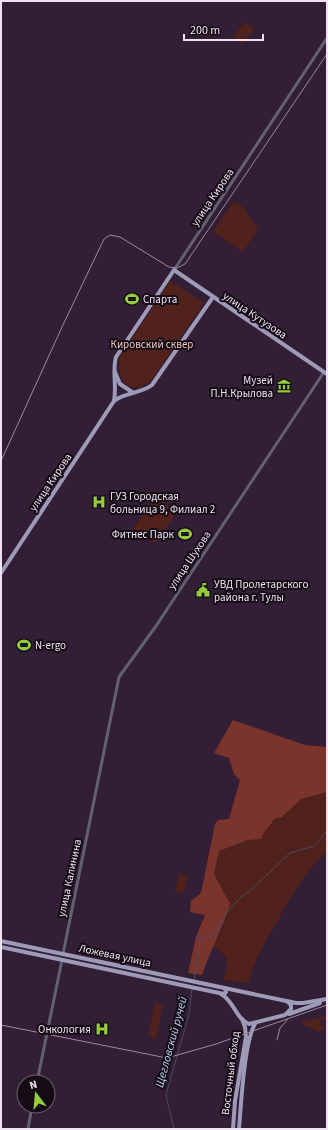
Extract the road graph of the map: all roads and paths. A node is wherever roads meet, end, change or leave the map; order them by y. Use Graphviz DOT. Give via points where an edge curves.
graph roads {
  1 [pos="327,38"];
  2 [pos="174,270"];
  3 [pos="213,297"];
  4 [pos="113,366"];
  5 [pos="326,373"];
  6 [pos="132,392"];
  7 [pos="114,401"];
  8 [pos="1,573"];
  9 [pos="119,677"];
  10 [pos="1,941"];
  11 [pos="1,947"];
  12 [pos="63,954"];
  13 [pos="62,960"];
  14 [pos="183,979"];
  15 [pos="181,984"];
  16 [pos="225,988"];
  17 [pos="215,992"];
  18 [pos="327,1000"];
  19 [pos="287,1001"];
  20 [pos="285,1015"];
  21 [pos="242,1019"];
  22 [pos="255,1024"];
  23 [pos="39,1074"];
  24 [pos="31,1114"];
  25 [pos="28,1129"];
  26 [pos="233,1129"];
  27 [pos="239,1129"];
  1 -- 2 [label="street, улица Кирова"];
  2 -- 3 [label="main road, улица Кутузова"];
  2 -- 4 [label="main road, улица Кирова" via="119,350"];
  3 -- 5 [label="main road, улица Кутузова"];
  3 -- 6 [label="main road, улица Кирова" via="154,382 148,388"];
  4 -- 6 [label="main road" via="120,384"];
  4 -- 7 [label="main road, улица Кирова" via="116,392"];
  5 -- 9 [label="street, улица Шухова"];
  6 -- 7 [label="main road, улица Кирова"];
  7 -- 8 [label="main road, улица Кирова"];
  9 -- 12 [label="street, улица Калинина"];
  10 -- 12 [label="main road, Ложевая улица"];
  11 -- 13 [label="main road, Ложевая улица"];
  12 -- 13 [label="main road, улица Калинина"];
  12 -- 14 [label="main road, Ложевая улица"];
  13 -- 15 [label="main road, Ложевая улица"];
  13 -- 23 [label="street, улица Калинина"];
  14 -- 15 [label="main road" via="180,981"];
  14 -- 16 [label="main road, Ложевая улица"];
  15 -- 17 [label="main road, Ложевая улица"];
  16 -- 17 [label="main road" via="224,994"];
  16 -- 19 [label="main road, Ложевая улица"];
  17 -- 21 [label="main road, Ложевая улица" via="228,998"];
  18 -- 19 [label="main road, Ложевая улица" via="303,1003"];
  18 -- 20 [label="main road"];
  19 -- 20 [label="main road" via="291,1009"];
  20 -- 22 [label="main road"];
  21 -- 22 [label="main road" via="249,1024"];
  21 -- 26 [label="main road, Восточный обход" via="246,1037"];
  22 -- 27 [label="main road, Восточный обход" via="246,1060"];
  24 -- 25 [label="street"];
}
